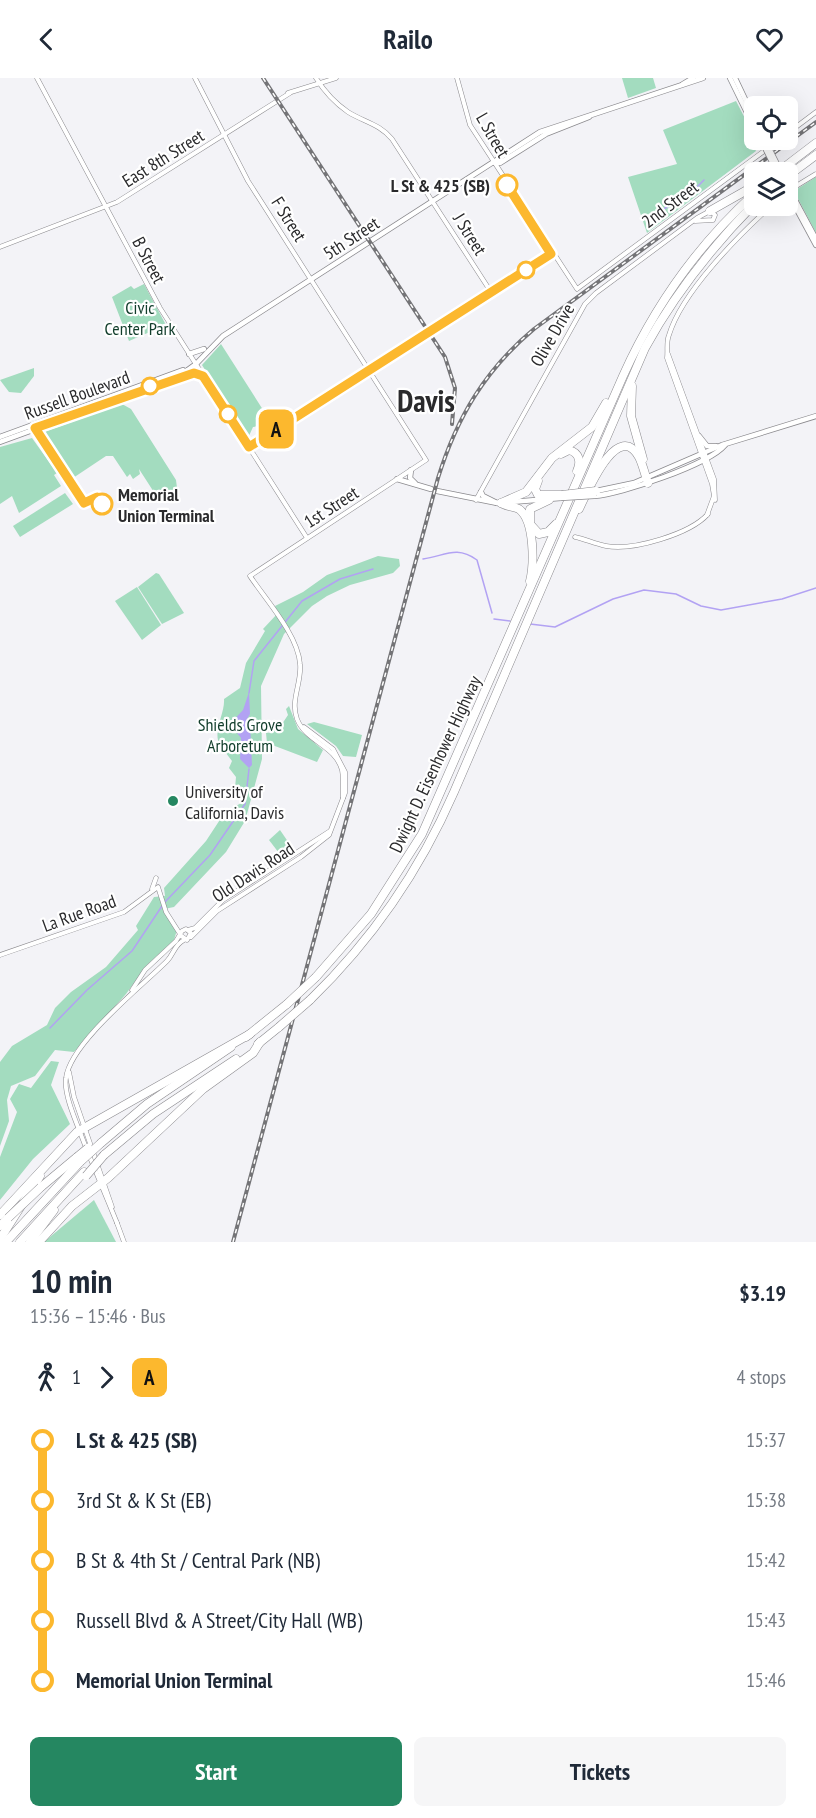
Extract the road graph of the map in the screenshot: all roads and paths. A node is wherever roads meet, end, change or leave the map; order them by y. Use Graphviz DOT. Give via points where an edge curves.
graph roads {
  1 [pos="37,78"];
  2 [pos="195,78"];
  3 [pos="316,78"];
  4 [pos="336,78"];
  5 [pos="457,78"];
  6 [pos="693,78"];
  7 [pos="703,78"];
  8 [pos="733,80"];
  9 [pos="319,83"];
  10 [pos="681,86"];
  11 [pos="744,97"];
  12 [pos="744,101"];
  13 [pos="816,112"];
  14 [pos="798,126"];
  15 [pos="225,135"];
  16 [pos="816,143"];
  17 [pos="766,150"];
  18 [pos="816,154"];
  19 [pos="790,162"];
  20 [pos="494,164"];
  21 [pos="798,168"];
  22 [pos="816,174"];
  23 [pos="798,183"];
  24 [pos="744,192"];
  25 [pos="433,202"];
  26 [pos="744,204"];
  27 [pos="106,208"];
  28 [pos="798,208"];
  29 [pos="798,210"];
  30 [pos="710,211"];
  31 [pos="744,215"];
  32 [pos="761,216"];
  33 [pos="695,221"];
  34 [pos="816,239"];
  35 [pos="816,245"];
  36 [pos="0,247"];
  37 [pos="551,254"];
  38 [pos="311,280"];
  39 [pos="577,290"];
  40 [pos="491,292"];
  41 [pos="223,336"];
  42 [pos="645,348"];
  43 [pos="204,349"];
  44 [pos="189,354"];
  45 [pos="668,354"];
  46 [pos="195,363"];
  47 [pos="369,370"];
  48 [pos="203,376"];
  49 [pos="623,376"];
  50 [pos="178,377"];
  51 [pos="816,416"];
  52 [pos="699,436"];
  53 [pos="0,439"];
  54 [pos="724,445"];
  55 [pos="249,447"];
  56 [pos="704,456"];
  57 [pos="426,460"];
  58 [pos="411,470"];
  59 [pos="397,479"];
  60 [pos="649,481"];
  61 [pos="574,487"];
  62 [pos="432,489"];
  63 [pos="481,492"];
  64 [pos="595,494"];
  65 [pos="562,497"];
  66 [pos="476,500"];
  67 [pos="549,500"];
  68 [pos="499,503"];
  69 [pos="559,521"];
  70 [pos="574,537"];
  71 [pos="308,538"];
  72 [pos="561,539"];
  73 [pos="250,576"];
  74 [pos="522,620"];
  75 [pos="331,831"];
  76 [pos="156,878"];
  77 [pos="152,890"];
  78 [pos="174,923"];
  79 [pos="186,929"];
  80 [pos="180,934"];
  81 [pos="190,936"];
  82 [pos="184,940"];
  83 [pos="0,956"];
  84 [pos="158,958"];
  85 [pos="164,962"];
  86 [pos="148,971"];
  87 [pos="146,979"];
  88 [pos="122,1003"];
  89 [pos="250,1034"];
  90 [pos="260,1042"];
  91 [pos="82,1129"];
  92 [pos="59,1151"];
  93 [pos="79,1160"];
  94 [pos="85,1174"];
  95 [pos="102,1186"];
  96 [pos="26,1200"];
  97 [pos="4,1216"];
  98 [pos="117,1223"];
  99 [pos="0,1226"];
  100 [pos="0,1239"];
  101 [pos="6,1242"];
  102 [pos="20,1242"];
  103 [pos="30,1242"];
  104 [pos="39,1242"];
  105 [pos="124,1242"];
  1 -- 27 [label="street, B Street"];
  2 -- 15 [label="street, F Street"];
  3 -- 9 [label="street, J Street"];
  4 -- 9 [label="street, East 8th Street"];
  5 -- 20 [label="street, L Street" via="470,125"];
  6 -- 10 [label="main road, 5th Street"];
  7 -- 10 [label="main road, 5th Street"];
  8 -- 11 [label="main road"];
  8 -- 12 [label="main road"];
  9 -- 15 [label="street, East 8th Street" via="290,93"];
  9 -- 25 [label="street, J Street" via="350,113 387,132"];
  10 -- 20 [label="main road, 5th Street" via="545,130"];
  13 -- 14 [label="street"];
  15 -- 27 [label="street, East 8th Street"];
  15 -- 38 [label="street, F Street"];
  16 -- 19 [label="highway"];
  17 -- 39 [label="street, 2nd Street"];
  18 -- 21 [label="highway"];
  20 -- 25 [label="main road, 5th Street"];
  20 -- 37 [label="street, L Street"];
  22 -- 23 [label="street"];
  24 -- 30 [label="highway"];
  25 -- 38 [label="main road, 5th Street"];
  25 -- 40 [label="street, J Street"];
  26 -- 49 [label="highway, Dwight D. Eisenhower Highway" via="688,266 652,316"];
  27 -- 36 [label="street, East 8th Street"];
  27 -- 44 [label="street, B Street"];
  28 -- 34 [label="main road"];
  29 -- 35 [label="main road"];
  30 -- 33 [label="street, Olive Drive"];
  30 -- 33 [label="street, Olive Drive" via="715,214 714,220"];
  31 -- 42 [label="highway, Dwight D. Eisenhower Highway" via="663,315"];
  32 -- 45 [label="street" via="728,249 689,298 671,329"];
  33 -- 63 [label="street, Olive Drive" via="585,304"];
  37 -- 39 [label="street, L Street"];
  37 -- 40 [label="street"];
  38 -- 41 [label="main road, 5th Street"];
  38 -- 47 [label="street, F Street"];
  40 -- 47 [label="street"];
  41 -- 43 [label="main road, 5th Street"];
  41 -- 46 [label="main road, 5th Street"];
  42 -- 60 [label="highway" via="630,398"];
  42 -- 72 [label="highway, Dwight D. Eisenhower Highway"];
  43 -- 44 [label="main road"];
  43 -- 46 [label="main road, 5th Street"];
  44 -- 46 [label="street, B Street"];
  45 -- 52 [label="street"];
  45 -- 56 [label="street"];
  46 -- 48 [label="street, B Street"];
  46 -- 50 [label="main road, Russell Boulevard"];
  46 -- 53 [label="main road, Russell Boulevard"];
  47 -- 55 [label="street"];
  47 -- 57 [label="street, F Street"];
  48 -- 50 [label="main road" via="194,373"];
  48 -- 55 [label="street, B Street"];
  49 -- 61 [label="highway, Dwight D. Eisenhower Highway"];
  49 -- 68 [label="highway" via="589,430 552,458 526,492"];
  50 -- 53 [label="main road, Russell Boulevard"];
  51 -- 54 [label="main road"];
  52 -- 54 [label="main road" via="707,446"];
  52 -- 56 [label="street"];
  54 -- 56 [label="main road"];
  55 -- 71 [label="street, B Street"];
  56 -- 60 [label="main road"];
  56 -- 70 [label="street" via="717,491 714,504 696,525 634,546 606,546"];
  57 -- 58 [label="street, 1st Street"];
  58 -- 59 [label="street, 1st Street"];
  58 -- 62 [label="main road" via="411,480"];
  59 -- 62 [label="main road"];
  59 -- 71 [label="street, 1st Street"];
  60 -- 64 [label="main road"];
  60 -- 72 [label="highway" via="634,452 622,448 611,452"];
  61 -- 65 [label="highway" via="579,460 574,452 566,451 546,468 535,487 542,496"];
  61 -- 69 [label="highway, Dwight D. Eisenhower Highway"];
  62 -- 66 [label="main road"];
  63 -- 66 [label="street, Olive Drive"];
  63 -- 68 [label="main road"];
  64 -- 65 [label="highway, bridge"];
  65 -- 67 [label="main road"];
  66 -- 68 [label="main road"];
  67 -- 68 [label="main road"];
  67 -- 69 [label="highway" via="530,509 532,530 544,534"];
  68 -- 74 [label="highway" via="523,514 533,550"];
  69 -- 74 [label="highway, Dwight D. Eisenhower Highway"];
  71 -- 73 [label="street, 1st Street"];
  72 -- 74 [label="highway, Dwight D. Eisenhower Highway"];
  73 -- 75 [label="street, Old Davis Road" via="295,644 300,661 295,713 303,729 327,747 343,777 343,798"];
  74 -- 89 [label="highway, Dwight D. Eisenhower Highway, bridge" via="418,842 371,914 316,977"];
  74 -- 90 [label="highway, Dwight D. Eisenhower Highway, bridge" via="454,792 424,853 348,961"];
  75 -- 79 [label="street, Old Davis Road" via="223,900 195,928"];
  75 -- 81 [label="street, Old Davis Road" via="301,857 217,911"];
  76 -- 77 [label="street"];
  77 -- 78 [label="street" via="158,887"];
  77 -- 83 [label="street, La Rue Road" via="124,912"];
  78 -- 79 [label="street"];
  78 -- 80 [label="street"];
  79 -- 80 [label="street, Old Davis Road"];
  79 -- 81 [label="street"];
  80 -- 82 [label="street"];
  80 -- 84 [label="street"];
  81 -- 82 [label="street, Old Davis Road"];
  82 -- 85 [label="street"];
  84 -- 85 [label="street"];
  84 -- 86 [label="street"];
  85 -- 86 [label="street"];
  85 -- 87 [label="street"];
  86 -- 87 [label="street"];
  86 -- 88 [label="street"];
  87 -- 88 [label="street"];
  88 -- 91 [label="street" via="71,1063 70,1084"];
  89 -- 91 [label="highway"];
  89 -- 93 [label="highway, Dwight D. Eisenhower Highway, bridge" via="125,1122"];
  90 -- 94 [label="highway, Dwight D. Eisenhower Highway, bridge" via="168,1104"];
  90 -- 95 [label="highway" via="253,1053 194,1097"];
  91 -- 92 [label="highway"];
  91 -- 95 [label="street"];
  92 -- 96 [label="highway"];
  92 -- 97 [label="highway"];
  93 -- 96 [label="highway, bridge"];
  93 -- 101 [label="highway, Dwight D. Eisenhower Highway"];
  94 -- 102 [label="highway, Dwight D. Eisenhower Highway"];
  94 -- 103 [label="highway"];
  95 -- 98 [label="street"];
  95 -- 98 [label="street"];
  95 -- 104 [label="highway" via="66,1212"];
  96 -- 97 [label="highway, bridge"];
  96 -- 100 [label="highway"];
  97 -- 99 [label="highway"];
  98 -- 105 [label="street"];
}
